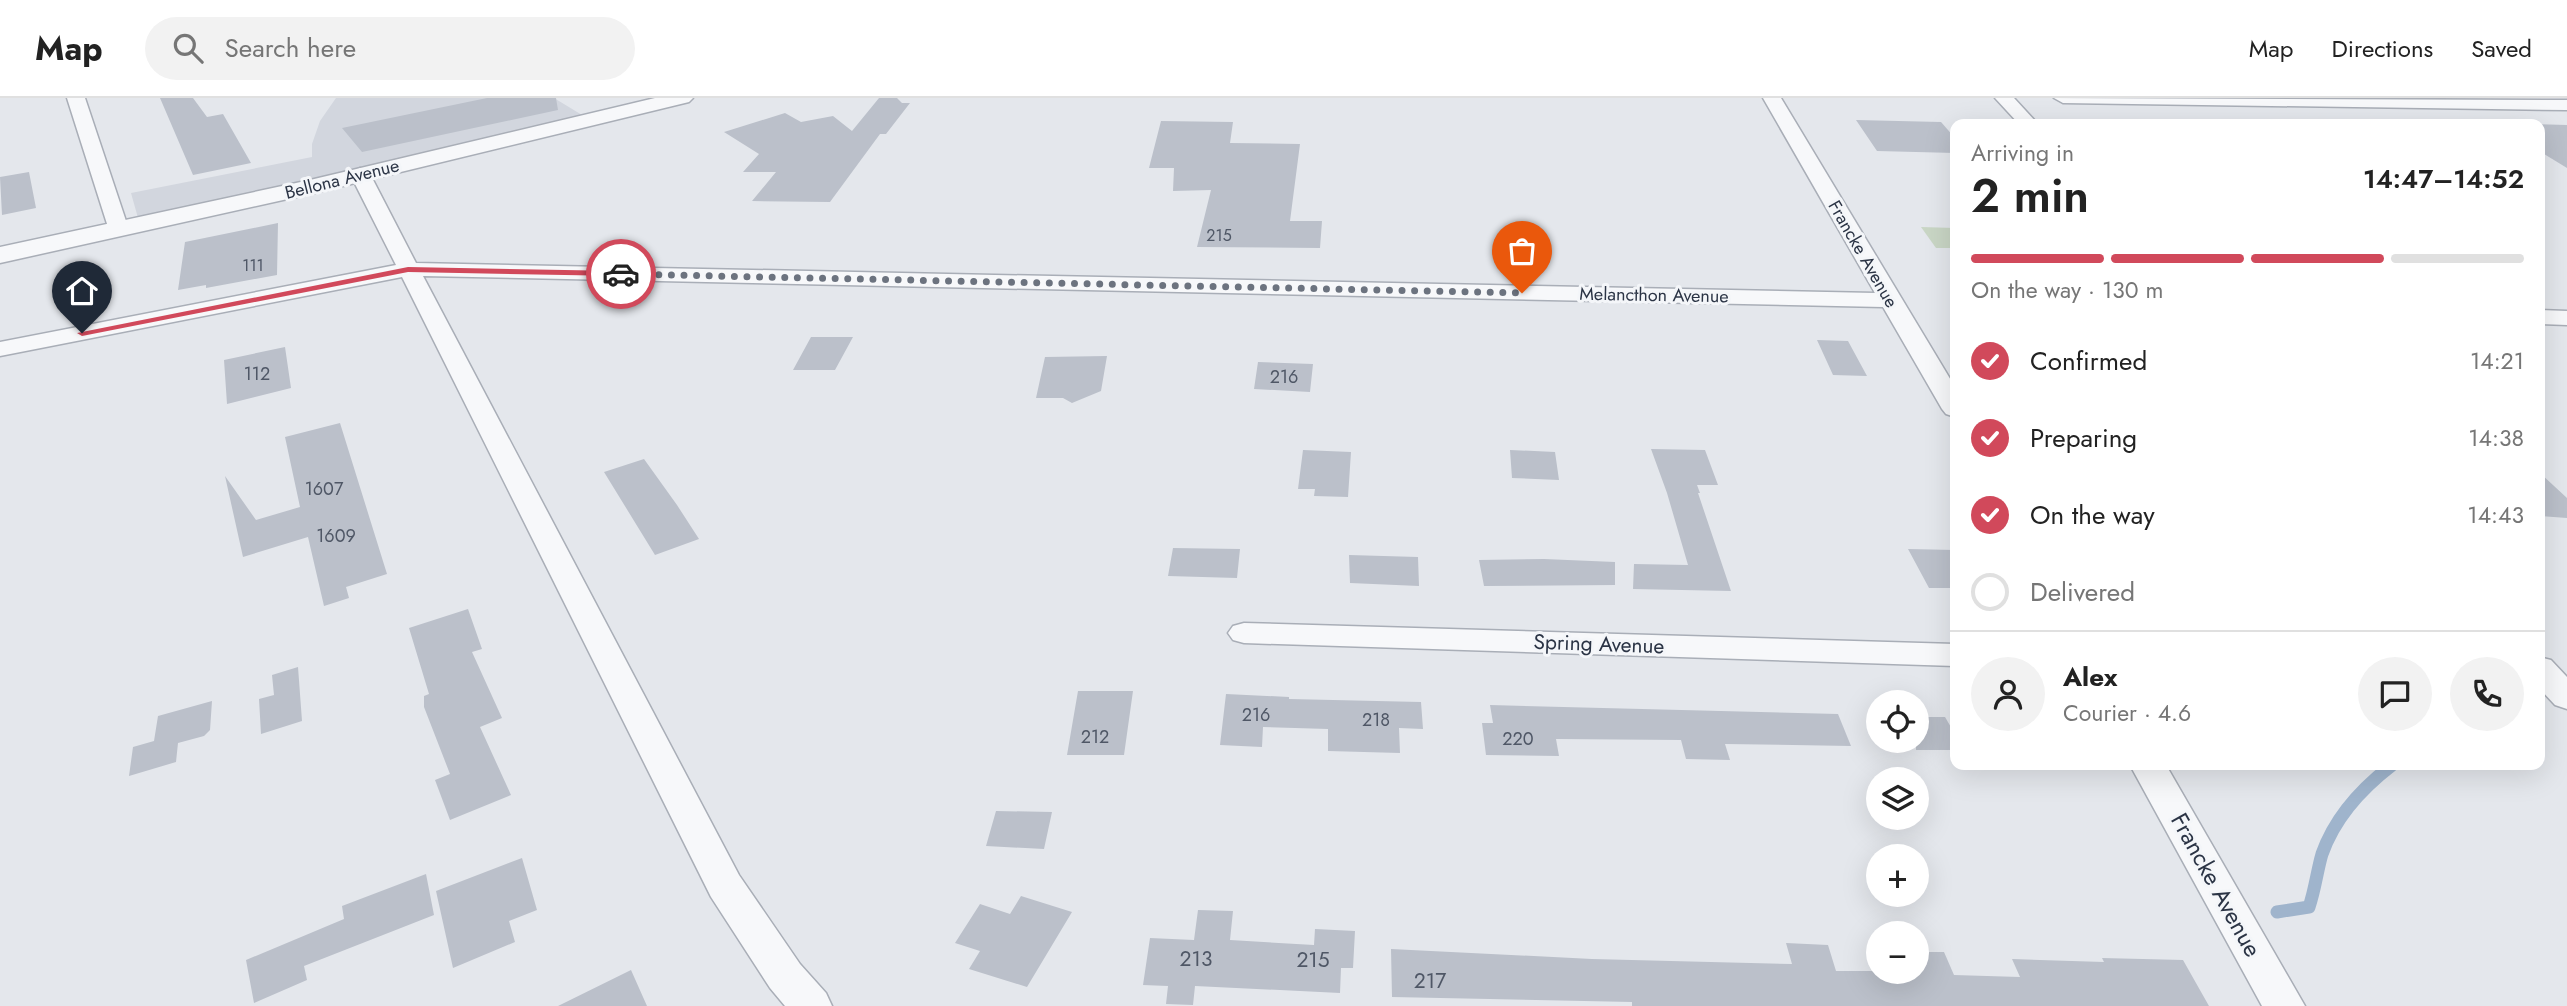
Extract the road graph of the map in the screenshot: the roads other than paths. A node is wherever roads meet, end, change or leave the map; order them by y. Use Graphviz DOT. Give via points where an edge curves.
graph roads {
  1 [pos="76,98"];
  2 [pos="682,98"];
  3 [pos="1772,98"];
  4 [pos="2004,98"];
  5 [pos="2063,98"];
  6 [pos="2567,105"];
  7 [pos="2024,119"];
  8 [pos="360,174"];
  9 [pos="118,227"];
  10 [pos="0,255"];
  11 [pos="408,269"];
  12 [pos="1889,300"];
  13 [pos="2545,317"];
  14 [pos="2567,318"];
  15 [pos="0,349"];
  16 [pos="1950,395"];
  17 [pos="1244,633"];
  18 [pos="1950,655"];
  19 [pos="2545,674"];
  20 [pos="2567,697"];
  21 [pos="2151,770"];
  22 [pos="811,1006"];
  23 [pos="2284,1006"];
  1 -- 9 [label="street"];
  2 -- 8 [label="street, Bellona Avenue"];
  3 -- 12 [label="street, Francke Avenue"];
  4 -- 7 [label="street"];
  5 -- 6 [label="street"];
  8 -- 9 [label="street, Bellona Avenue"];
  8 -- 11 [label="street"];
  9 -- 10 [label="street, Bellona Avenue"];
  11 -- 12 [label="street, Melancthon Avenue"];
  11 -- 15 [label="street, Melancthon Avenue"];
  11 -- 22 [label="street" via="725,886 785,976"];
  12 -- 16 [label="street, Francke Avenue"];
  13 -- 14 [label="street"];
  17 -- 18 [label="street, Spring Avenue"];
  19 -- 20 [label="street"];
  21 -- 23 [label="street, Francke Avenue"];
}
